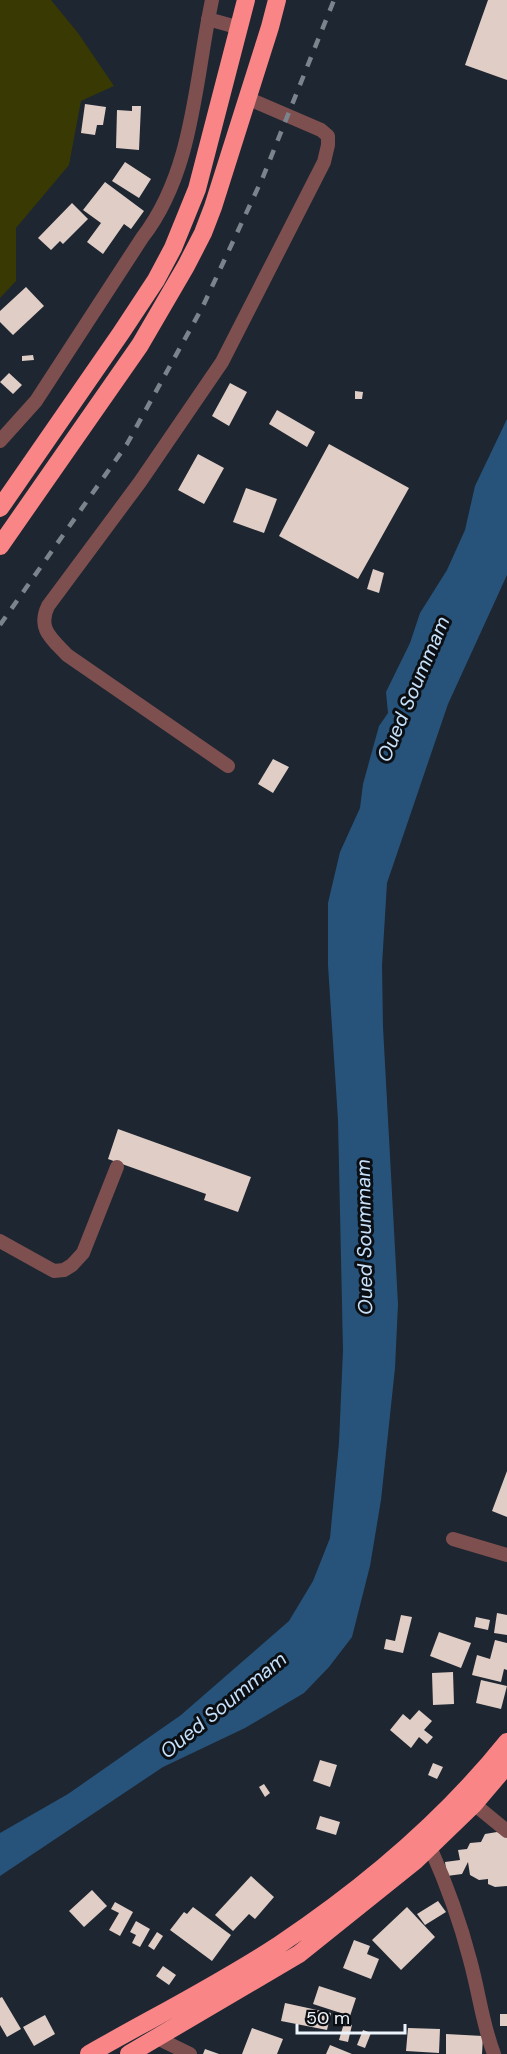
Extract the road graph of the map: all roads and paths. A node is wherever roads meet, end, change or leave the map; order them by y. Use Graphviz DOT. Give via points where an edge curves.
graph roads {
  1 [pos="212,0"];
  2 [pos="246,0"];
  3 [pos="277,0"];
  4 [pos="208,19"];
  5 [pos="240,28"];
  6 [pos="247,99"];
  7 [pos="0,441"];
  8 [pos="0,508"];
  9 [pos="0,546"];
  10 [pos="228,766"];
  11 [pos="117,1167"];
  12 [pos="0,1241"];
  13 [pos="453,1539"];
  14 [pos="507,1555"];
  15 [pos="507,1742"];
  16 [pos="507,1765"];
  17 [pos="474,1804"];
  18 [pos="507,1831"];
  19 [pos="430,1847"];
  20 [pos="157,2038"];
  21 [pos="88,2054"];
  22 [pos="129,2054"];
  23 [pos="190,2054"];
  24 [pos="494,2054"];
  1 -- 4 [label="street"];
  2 -- 5 [label="highway"];
  3 -- 6 [label="highway"];
  4 -- 5 [label="street"];
  4 -- 7 [label="street" via="193,115 157,219 36,401"];
  5 -- 8 [label="highway" via="197,189 173,248 156,280"];
  6 -- 9 [label="highway" via="203,233 165,303"];
  6 -- 10 [label="street" via="321,130 328,136 324,162 222,362 48,606 44,621 48,634 67,655"];
  11 -- 12 [label="street" via="83,1253 72,1265 54,1271"];
  13 -- 14 [label="street"];
  15 -- 21 [label="highway" via="441,1815 346,1898 277,1946"];
  16 -- 17 [label="highway"];
  17 -- 18 [label="street"];
  17 -- 19 [label="highway"];
  19 -- 20 [label="highway" via="299,1954"];
  19 -- 24 [label="street" via="462,1931 483,2025"];
  20 -- 22 [label="highway"];
  20 -- 23 [label="street"];
}
